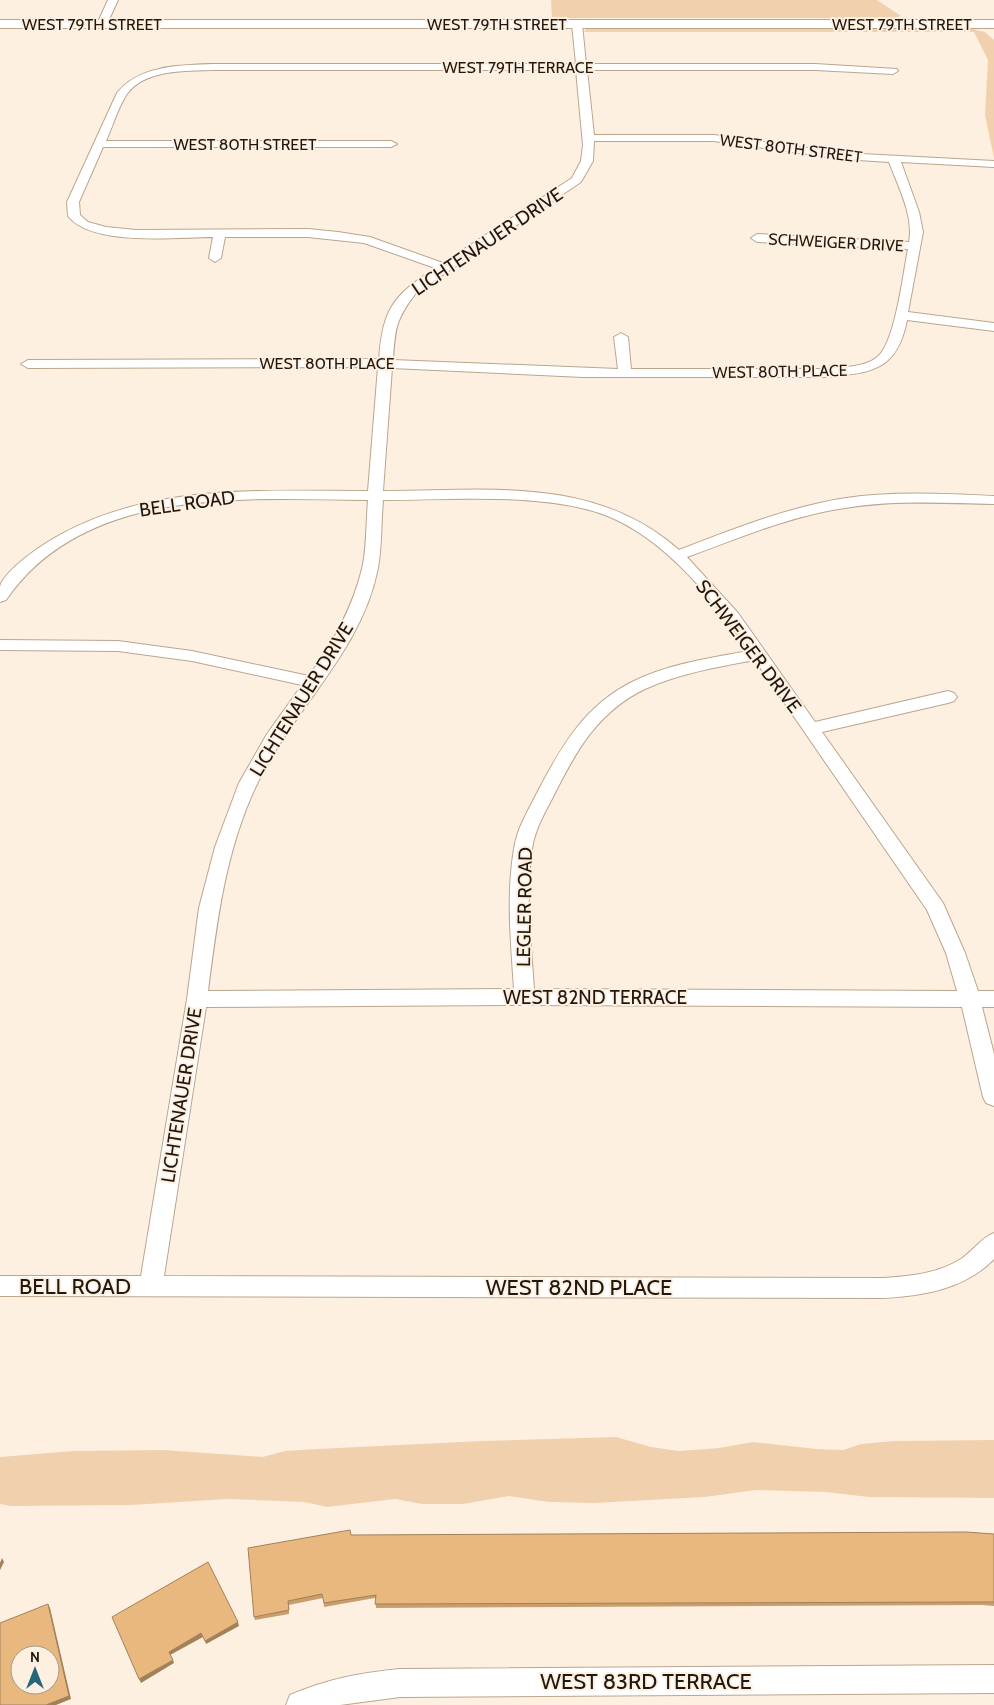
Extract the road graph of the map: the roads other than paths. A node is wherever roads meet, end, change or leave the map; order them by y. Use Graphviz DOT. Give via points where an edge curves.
graph roads {
  1 [pos="112,0"];
  2 [pos="0,24"];
  3 [pos="102,24"];
  4 [pos="577,24"];
  5 [pos="994,24"];
  6 [pos="581,67"];
  7 [pos="893,71"];
  8 [pos="143,77"];
  9 [pos="588,138"];
  10 [pos="99,144"];
  11 [pos="391,144"];
  12 [pos="894,160"];
  13 [pos="994,164"];
  14 [pos="220,234"];
  15 [pos="758,238"];
  16 [pos="914,246"];
  17 [pos="215,258"];
  18 [pos="443,267"];
  19 [pos="901,315"];
  20 [pos="964,323"];
  21 [pos="994,327"];
  22 [pos="621,337"];
  23 [pos="385,363"];
  24 [pos="28,364"];
  25 [pos="625,373"];
  26 [pos="375,496"];
  27 [pos="994,500"];
  28 [pos="676,556"];
  29 [pos="0,597"];
  30 [pos="0,645"];
  31 [pos="759,654"];
  32 [pos="314,682"];
  33 [pos="948,697"];
  34 [pos="811,729"];
  35 [pos="524,997"];
  36 [pos="197,999"];
  37 [pos="969,999"];
  38 [pos="994,999"];
  39 [pos="994,1097"];
  40 [pos="994,1244"];
  41 [pos="0,1286"];
  42 [pos="150,1286"];
  43 [pos="994,1679"];
  44 [pos="300,1705"];
  1 -- 3 [label="street"];
  2 -- 3 [label="street, WEST 79TH STREET"];
  3 -- 4 [label="street, WEST 79TH STREET"];
  4 -- 5 [label="street, WEST 79TH STREET"];
  4 -- 6 [label="street, LICHTENAUER DRIVE"];
  6 -- 7 [label="street, WEST 79TH TERRACE" via="815,67"];
  6 -- 8 [label="street, WEST 79TH TERRACE" via="214,67 178,68"];
  6 -- 9 [label="street, LICHTENAUER DRIVE"];
  8 -- 10 [label="street" via="122,93"];
  9 -- 12 [label="street, WEST 80TH STREET" via="714,138"];
  9 -- 18 [label="street, LICHTENAUER DRIVE" via="587,161 577,180"];
  10 -- 11 [label="street, WEST 80TH STREET"];
  10 -- 14 [label="street" via="73,202 74,216 84,225 104,231 136,234"];
  12 -- 13 [label="street, WEST 80TH STREET"];
  12 -- 16 [label="street, WEST 80TH PLACE" via="913,212 917,232"];
  14 -- 17 [label="street"];
  14 -- 18 [label="street" via="308,233 366,240"];
  15 -- 16 [label="street, SCHWEIGER DRIVE"];
  16 -- 19 [label="street, WEST 80TH PLACE"];
  18 -- 23 [label="street, LICHTENAUER DRIVE" via="411,290 394,312 388,330"];
  19 -- 20 [label="street"];
  19 -- 25 [label="street, WEST 80TH PLACE" via="897,338 882,361 858,370 824,373"];
  20 -- 21 [label="street"];
  22 -- 25 [label="street"];
  23 -- 24 [label="street, WEST 80TH PLACE"];
  23 -- 25 [label="street, WEST 80TH PLACE"];
  23 -- 26 [label="street, LICHTENAUER DRIVE"];
  26 -- 28 [label="street, SCHWEIGER DRIVE" via="534,496 577,502 617,514 634,523"];
  26 -- 29 [label="street, BELL ROAD" via="248,495 147,505 67,536 26,564"];
  26 -- 32 [label="street, LICHTENAUER DRIVE" via="370,568 358,608 340,645"];
  27 -- 28 [label="street" via="902,499 838,504 780,518"];
  28 -- 31 [label="street, SCHWEIGER DRIVE" via="722,604"];
  30 -- 32 [label="street" via="118,646 192,656"];
  31 -- 34 [label="street, SCHWEIGER DRIVE"];
  31 -- 35 [label="street, LEGLER ROAD" via="686,670 639,686 613,700 571,742 525,838 520,871"];
  32 -- 36 [label="street, LICHTENAUER DRIVE" via="273,738 252,776 224,847 209,908"];
  33 -- 34 [label="street, SCHWEIGER DRIVE"];
  34 -- 37 [label="street, SCHWEIGER DRIVE" via="936,908 947,928"];
  35 -- 36 [label="street, WEST 82ND TERRACE"];
  35 -- 37 [label="street, WEST 82ND TERRACE"];
  36 -- 42 [label="street, LICHTENAUER DRIVE"];
  37 -- 38 [label="street, WEST 82ND TERRACE"];
  37 -- 39 [label="street"];
  40 -- 42 [label="street, WEST 82ND PLACE" via="965,1269 945,1279 911,1287"];
  41 -- 42 [label="street, BELL ROAD"];
  43 -- 44 [label="street, WEST 83RD TERRACE" via="400,1683 366,1686"];
}
